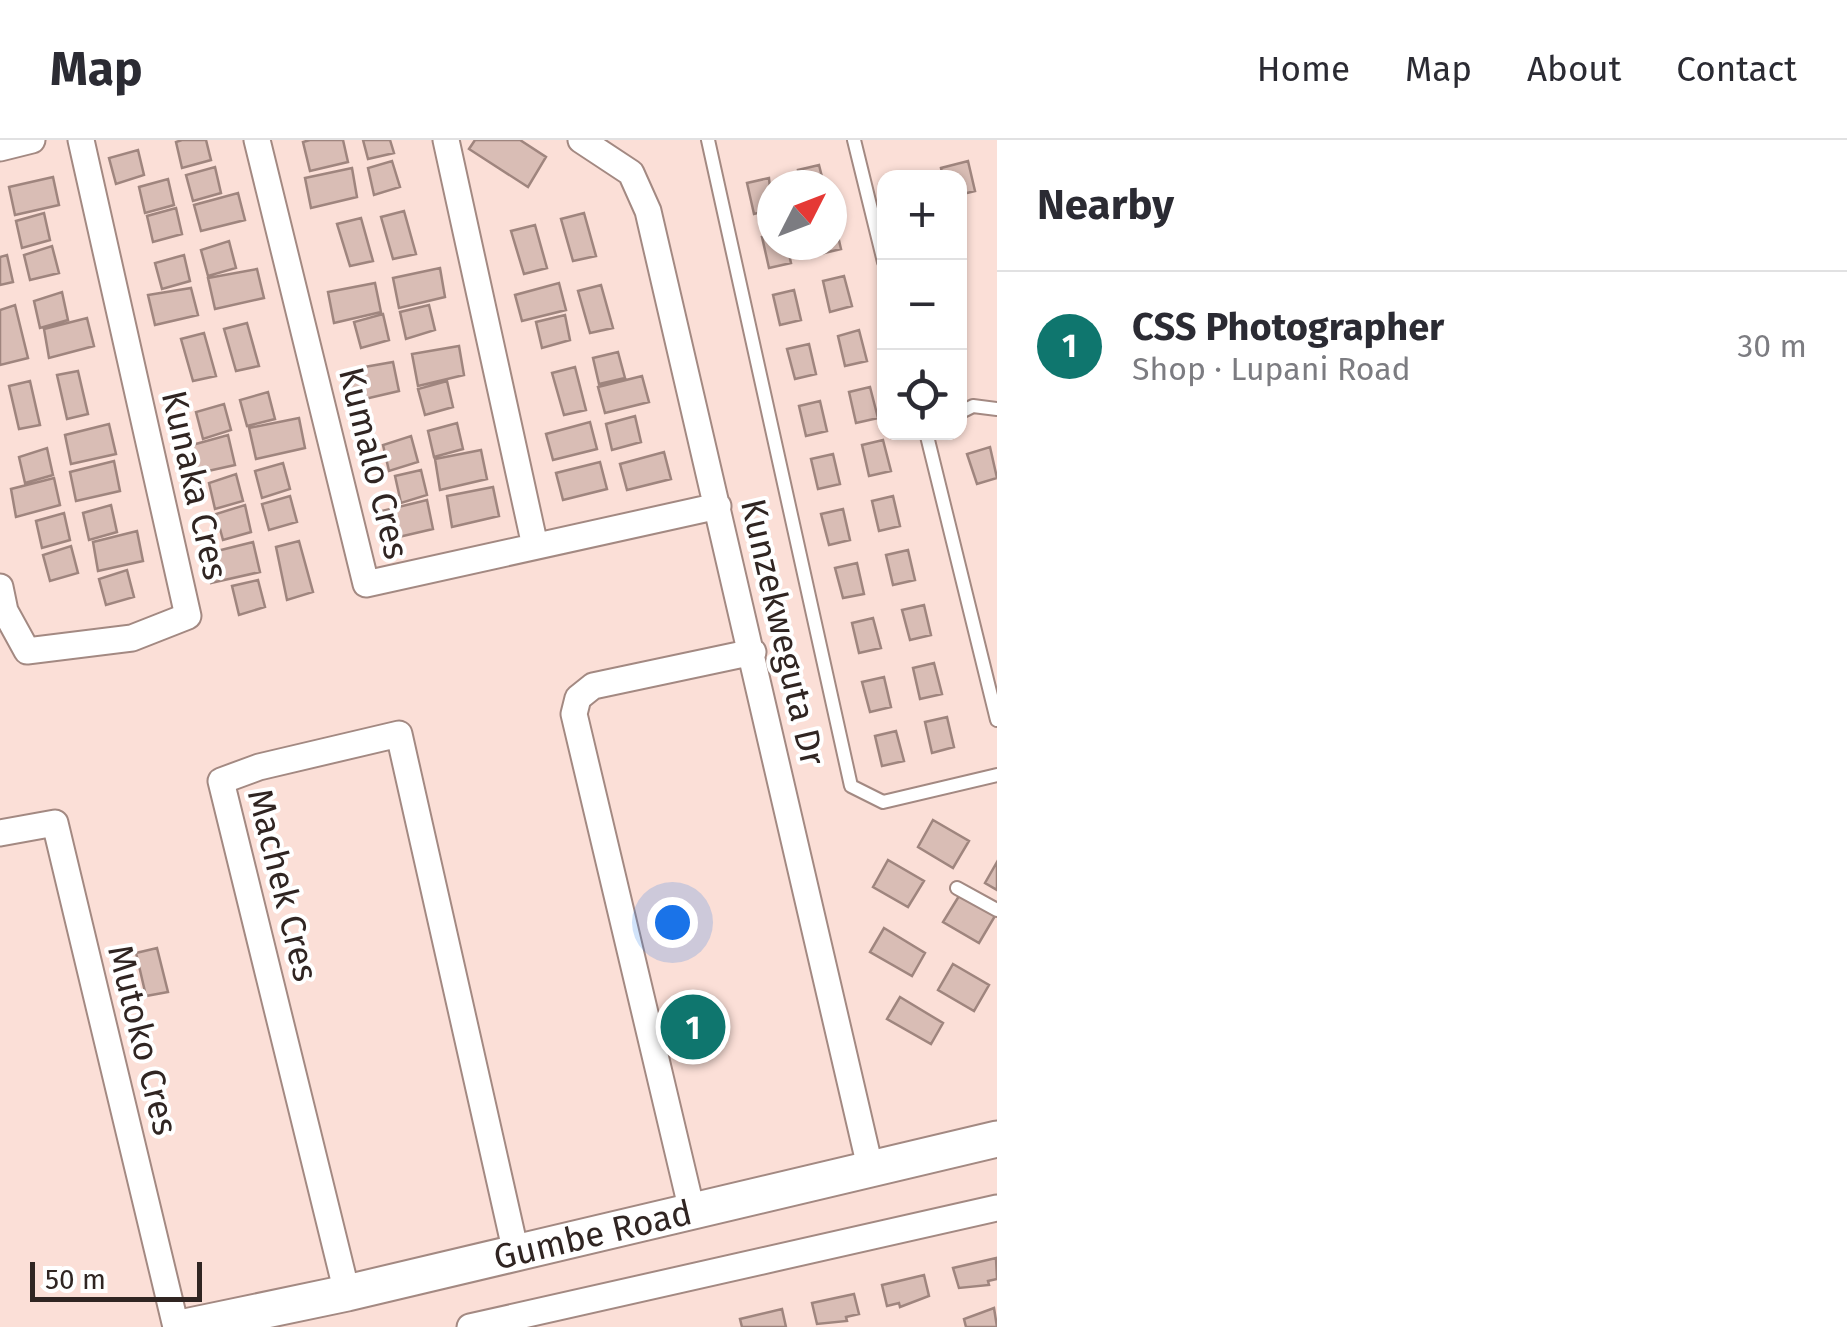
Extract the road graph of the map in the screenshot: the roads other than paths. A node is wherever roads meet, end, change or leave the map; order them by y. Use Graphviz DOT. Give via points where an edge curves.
graph roads {
  1 [pos="32,140"];
  2 [pos="81,140"];
  3 [pos="257,140"];
  4 [pos="446,140"];
  5 [pos="581,140"];
  6 [pos="708,140"];
  7 [pos="854,140"];
  8 [pos="0,148"];
  9 [pos="884,260"];
  10 [pos="967,409"];
  11 [pos="997,409"];
  12 [pos="928,440"];
  13 [pos="718,506"];
  14 [pos="536,546"];
  15 [pos="0,587"];
  16 [pos="752,652"];
  17 [pos="997,720"];
  18 [pos="997,775"];
  19 [pos="0,833"];
  20 [pos="956,888"];
  21 [pos="997,910"];
  22 [pos="997,1138"];
  23 [pos="870,1167"];
  24 [pos="997,1208"];
  25 [pos="692,1211"];
  26 [pos="516,1253"];
  27 [pos="347,1292"];
  28 [pos="176,1327"];
  29 [pos="184,1327"];
  30 [pos="470,1327"];
  1 -- 8 [label="street"];
  2 -- 15 [label="street, Kunaka Cres" via="188,616 132,638 27,651"];
  3 -- 14 [label="street, Kumalo Cres" via="366,584"];
  4 -- 14 [label="street"];
  5 -- 13 [label="street, Kunzekweguta Dr" via="630,173 648,211"];
  6 -- 18 [label="lane" via="851,786 882,802"];
  7 -- 9 [label="lane"];
  10 -- 11 [label="lane"];
  12 -- 17 [label="lane"];
  13 -- 14 [label="street"];
  13 -- 16 [label="street, Kunzekweguta Dr"];
  16 -- 23 [label="street, Kunzekweguta Dr"];
  16 -- 25 [label="street" via="592,686 578,698 574,714"];
  19 -- 28 [label="street, Mutoko Cres" via="55,824"];
  20 -- 21 [label="lane"];
  22 -- 23 [label="street, Gumbe Road"];
  23 -- 25 [label="street, Gumbe Road"];
  24 -- 30 [label="street"];
  25 -- 26 [label="street, Gumbe Road"];
  26 -- 27 [label="street, Gumbe Road"];
  26 -- 27 [label="street, Machek Cres" via="399,734 221,781"];
  27 -- 29 [label="street, Gumbe Road"];
}
